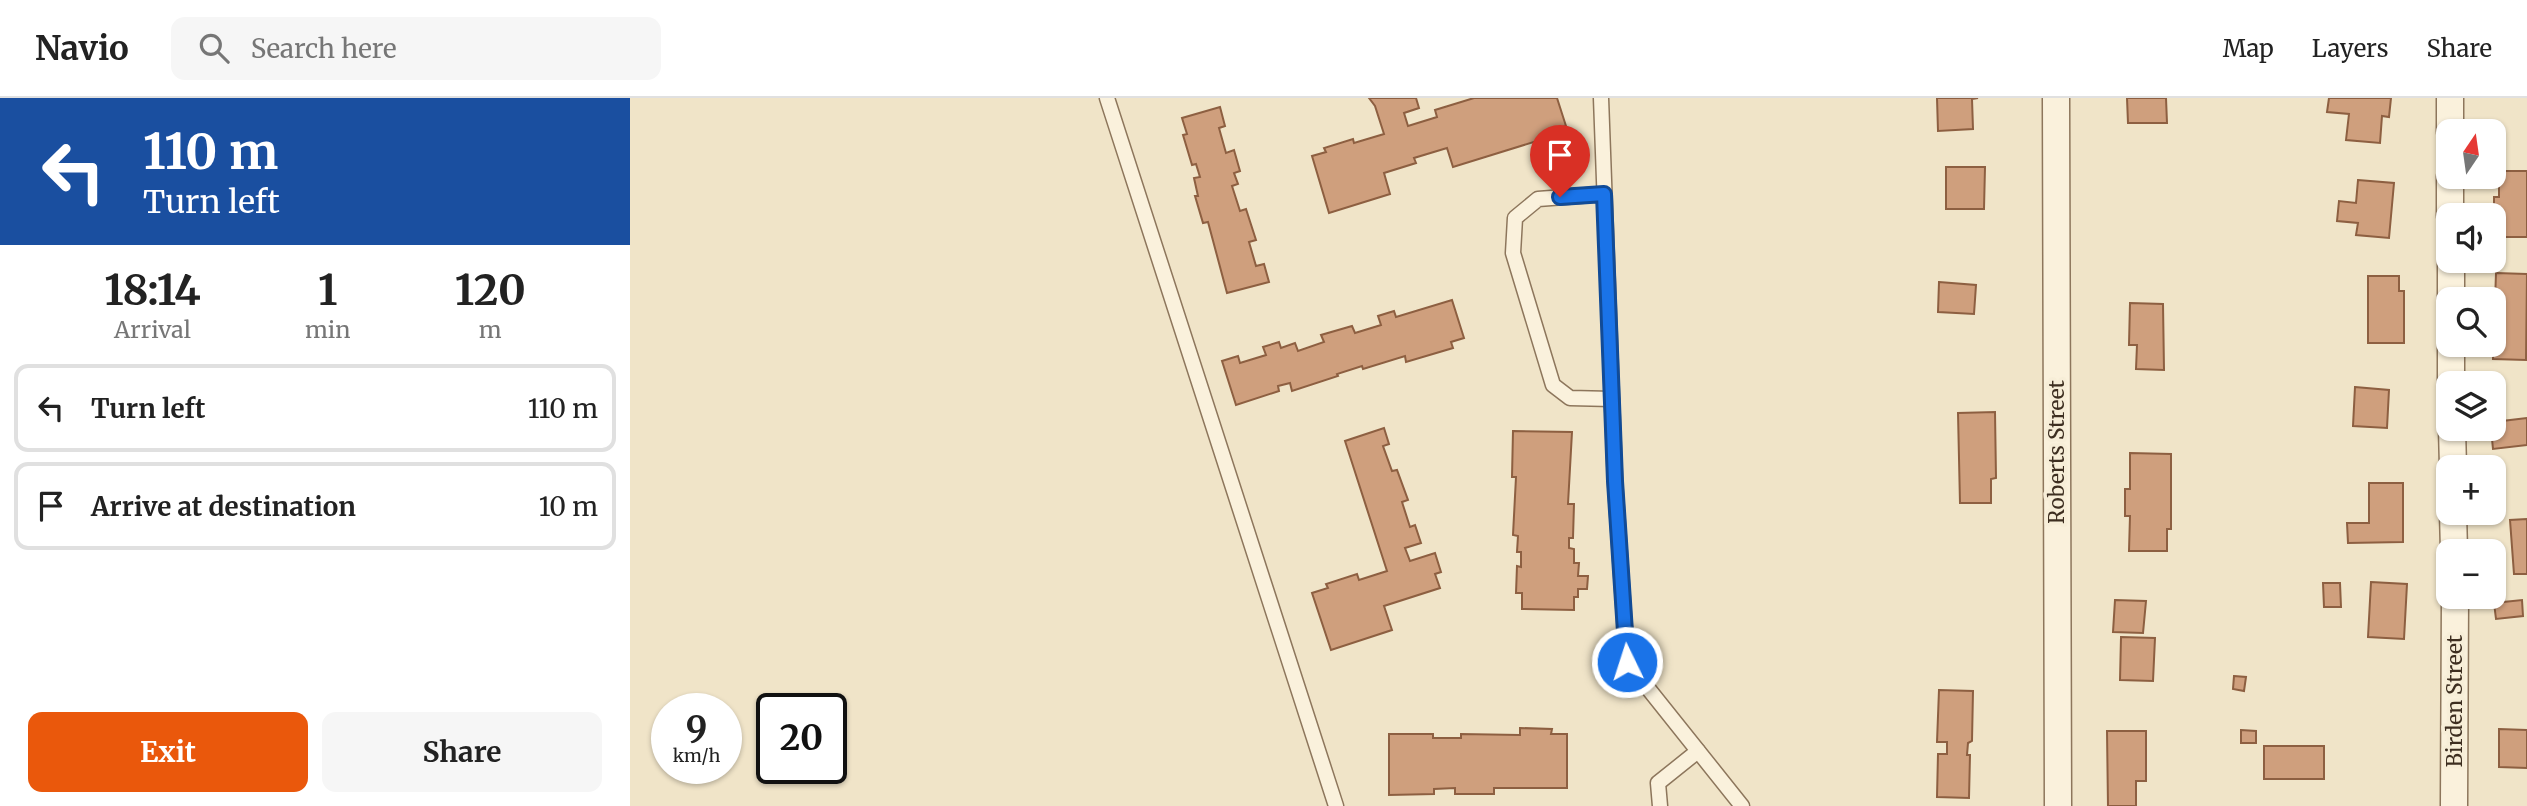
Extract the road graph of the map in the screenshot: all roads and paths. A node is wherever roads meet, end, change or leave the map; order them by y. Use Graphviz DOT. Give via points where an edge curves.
graph roads {
  1 [pos="1107,98"];
  2 [pos="1601,98"];
  3 [pos="2056,98"];
  4 [pos="2450,98"];
  5 [pos="2450,119"];
  6 [pos="1604,194"];
  7 [pos="1612,398"];
  8 [pos="2455,609"];
  9 [pos="1698,751"];
  10 [pos="1336,806"];
  11 [pos="1660,806"];
  12 [pos="1742,806"];
  13 [pos="2058,806"];
  14 [pos="2454,806"];
  1 -- 10 [label="lane"];
  2 -- 6 [label="lane"];
  3 -- 13 [label="street, Roberts Street"];
  4 -- 5 [label="street"];
  6 -- 7 [label="lane"];
  6 -- 7 [label="lane" via="1538,199 1515,218 1513,253 1553,385 1570,398"];
  7 -- 9 [label="lane" via="1627,662"];
  8 -- 14 [label="street, Birden Street"];
  9 -- 11 [label="lane" via="1658,783"];
  9 -- 12 [label="lane"];
}
